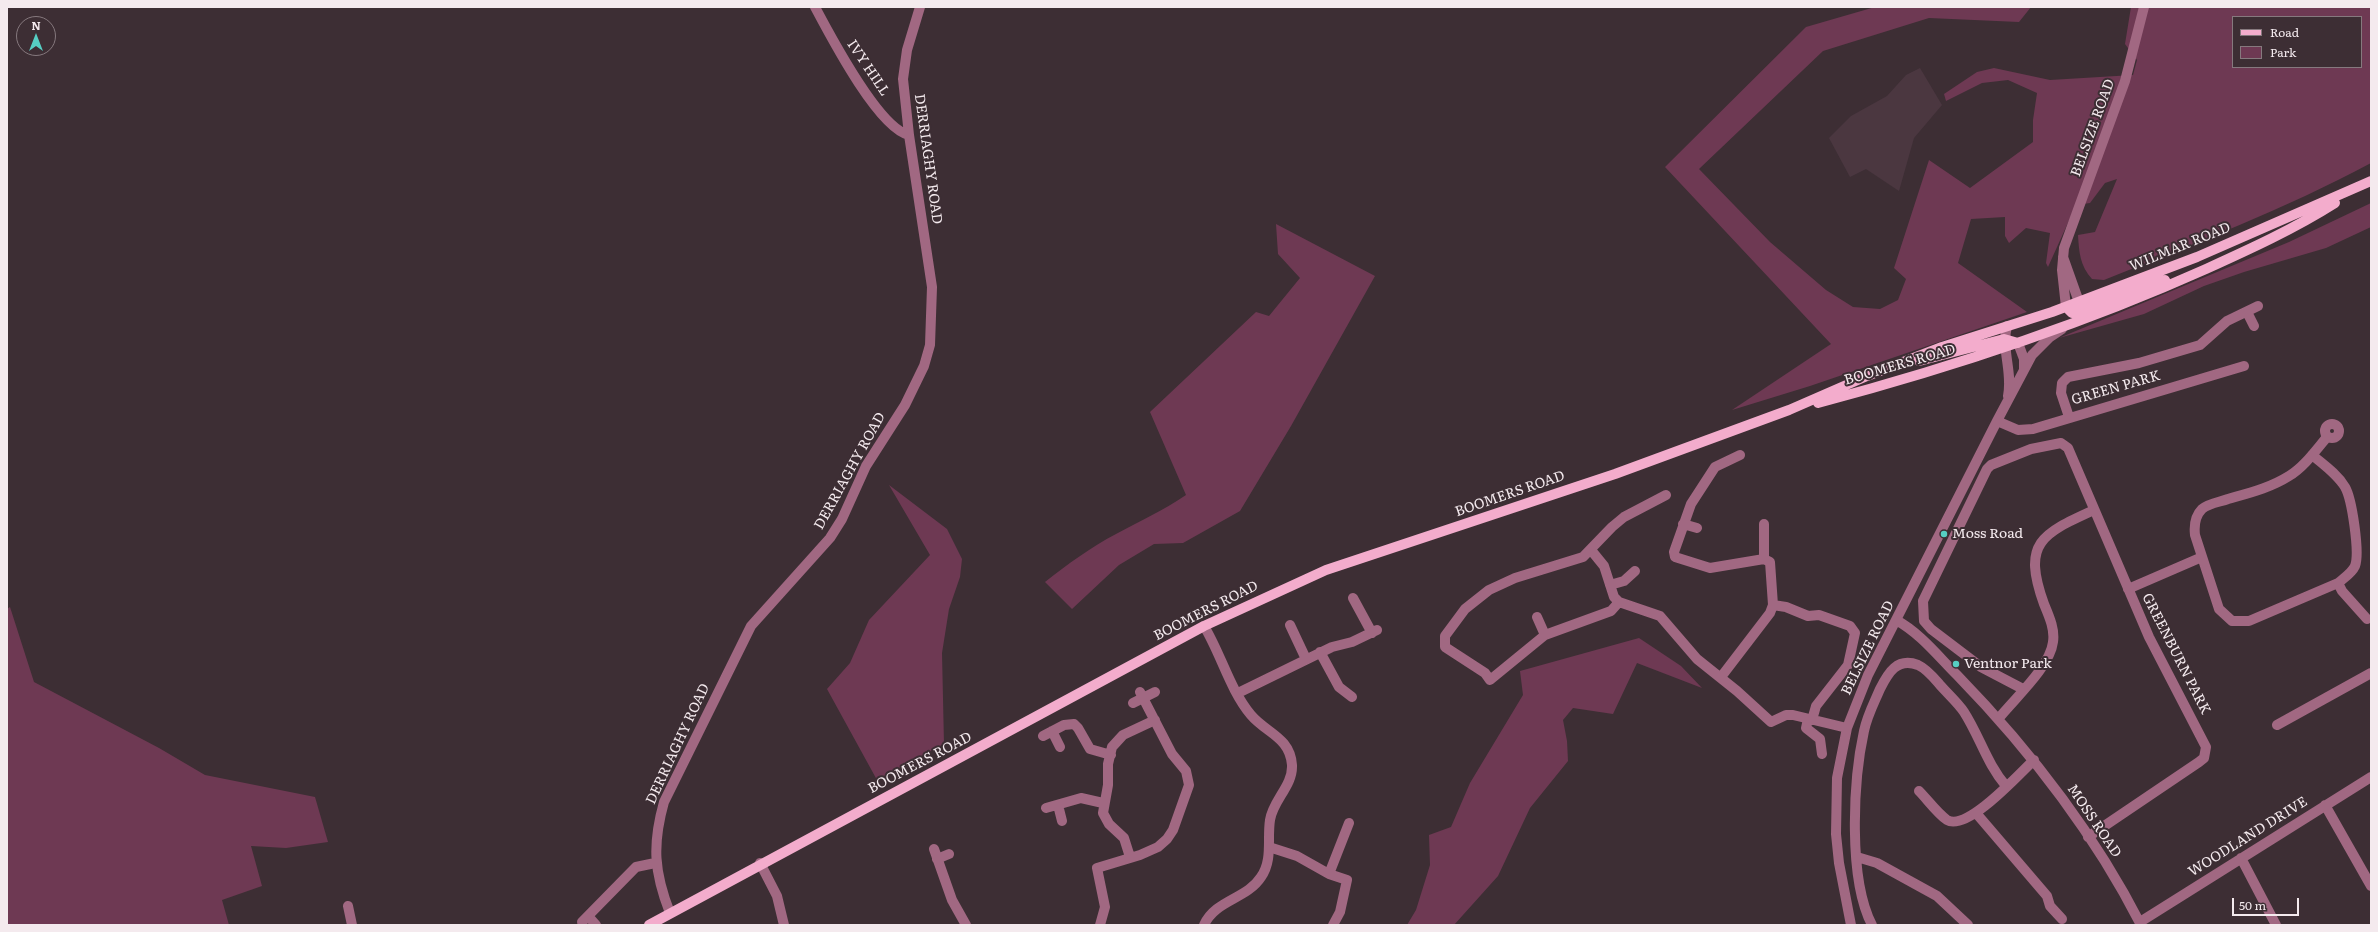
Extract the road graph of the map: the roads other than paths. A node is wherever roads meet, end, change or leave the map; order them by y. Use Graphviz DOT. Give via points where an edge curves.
graph roads {
  1 [pos="815,7"];
  2 [pos="920,7"];
  3 [pos="2144,7"];
  4 [pos="908,135"];
  5 [pos="2371,181"];
  6 [pos="2360,187"];
  7 [pos="2063,258"];
  8 [pos="2227,259"];
  9 [pos="2079,302"];
  10 [pos="2258,306"];
  11 [pos="2066,307"];
  12 [pos="2078,312"];
  13 [pos="2248,312"];
  14 [pos="2007,326"];
  15 [pos="2066,326"];
  16 [pos="2254,326"];
  17 [pos="2004,343"];
  18 [pos="2018,343"];
  19 [pos="1900,364"];
  20 [pos="2244,366"];
  21 [pos="2024,371"];
  22 [pos="2006,404"];
  23 [pos="1789,410"];
  24 [pos="2069,417"];
  25 [pos="1997,421"];
  26 [pos="2327,437"];
  27 [pos="1740,455"];
  28 [pos="2312,455"];
  29 [pos="1666,495"];
  30 [pos="2094,510"];
  31 [pos="1682,524"];
  32 [pos="1764,524"];
  33 [pos="1697,528"];
  34 [pos="1591,550"];
  35 [pos="2202,557"];
  36 [pos="1764,558"];
  37 [pos="1635,571"];
  38 [pos="2338,583"];
  39 [pos="1610,585"];
  40 [pos="2128,589"];
  41 [pos="1354,598"];
  42 [pos="1619,602"];
  43 [pos="1773,605"];
  44 [pos="1537,617"];
  45 [pos="2367,619"];
  46 [pos="1896,620"];
  47 [pos="1290,625"];
  48 [pos="1204,626"];
  49 [pos="1545,635"];
  50 [pos="1320,652"];
  51 [pos="1306,659"];
  52 [pos="2371,672"];
  53 [pos="1721,677"];
  54 [pos="2023,689"];
  55 [pos="1155,692"];
  56 [pos="1238,693"];
  57 [pos="1142,695"];
  58 [pos="1352,697"];
  59 [pos="1132,703"];
  60 [pos="1999,718"];
  61 [pos="1810,719"];
  62 [pos="1155,720"];
  63 [pos="2277,725"];
  64 [pos="1847,728"];
  65 [pos="1060,747"];
  66 [pos="1822,754"];
  67 [pos="1111,755"];
  68 [pos="2034,760"];
  69 [pos="2371,777"];
  70 [pos="2006,786"];
  71 [pos="1919,791"];
  72 [pos="1103,803"];
  73 [pos="1058,805"];
  74 [pos="2325,805"];
  75 [pos="1046,808"];
  76 [pos="1976,813"];
  77 [pos="1062,821"];
  78 [pos="1349,823"];
  79 [pos="2088,837"];
  80 [pos="1269,847"];
  81 [pos="949,854"];
  82 [pos="1130,857"];
  83 [pos="1857,857"];
  84 [pos="2241,858"];
  85 [pos="655,863"];
  86 [pos="760,863"];
  87 [pos="1329,874"];
  88 [pos="2371,886"];
  89 [pos="348,906"];
  90 [pos="670,913"];
  91 [pos="2062,919"];
  92 [pos="2141,924"];
  93 [pos="352,925"];
  94 [pos="596,925"];
  95 [pos="649,925"];
  96 [pos="784,925"];
  97 [pos="966,925"];
  98 [pos="1100,925"];
  99 [pos="1204,925"];
  100 [pos="1333,925"];
  101 [pos="1851,925"];
  102 [pos="1872,925"];
  103 [pos="1968,925"];
  104 [pos="2276,925"];
  1 -- 4 [label="street, IVY HILL" via="838,51 866,94 894,127"];
  2 -- 4 [label="street, DERRIAGHY ROAD" via="907,50 903,79"];
  3 -- 7 [label="street, BELSIZE ROAD" via="2125,81 2069,232"];
  4 -- 85 [label="street, DERRIAGHY ROAD" via="932,287 930,345 924,366 904,405 874,452 830,538 752,626 664,802 657,827"];
  5 -- 6 [label="main road, WILMAR ROAD"];
  6 -- 8 [label="main road, WILMAR ROAD" via="2315,216"];
  6 -- 9 [label="main road, WILMAR ROAD" via="2197,257"];
  7 -- 9 [label="street"];
  7 -- 11 [label="street, BELSIZE ROAD"];
  8 -- 12 [label="main road" via="2110,298"];
  8 -- 15 [label="main road, WILMAR ROAD"];
  9 -- 11 [label="main road, WILMAR ROAD"];
  9 -- 12 [label="street"];
  10 -- 13 [label="street"];
  11 -- 12 [label="main road" via="2072,313"];
  11 -- 14 [label="main road, WILMAR ROAD"];
  12 -- 15 [label="street, BELSIZE ROAD"];
  13 -- 16 [label="street"];
  13 -- 24 [label="street" via="2227,321 2195,346 2139,363 2068,377 2062,383 2061,393"];
  14 -- 17 [label="street, BELSIZE ROAD"];
  14 -- 19 [label="main road, BOOMERS ROAD"];
  15 -- 18 [label="main road, WILMAR ROAD"];
  15 -- 21 [label="street, BELSIZE ROAD" via="2039,347"];
  17 -- 18 [label="main road, BOOMERS ROAD"];
  17 -- 19 [label="main road"];
  17 -- 22 [label="street, BELSIZE ROAD" via="2010,387"];
  17 -- 23 [label="main road, BOOMERS ROAD" via="1876,388"];
  18 -- 21 [label="street" via="2024,359"];
  19 -- 23 [label="main road, BOOMERS ROAD"];
  20 -- 24 [label="street, GREEN PARK"];
  21 -- 22 [label="street, BELSIZE ROAD"];
  22 -- 25 [label="street, BELSIZE ROAD"];
  23 -- 48 [label="main road, BOOMERS ROAD" via="1615,474 1326,570"];
  24 -- 25 [label="street, GREEN PARK" via="2025,430 2010,428"];
  25 -- 46 [label="street, BELSIZE ROAD"];
  26 -- 28 [label="street"];
  27 -- 31 [label="street" via="1715,467 1691,504"];
  28 -- 35 [label="street" via="2290,476 2270,486 2202,509 2194,526"];
  28 -- 38 [label="street" via="2334,472 2346,488 2351,506 2355,566"];
  29 -- 34 [label="street" via="1624,518"];
  30 -- 40 [label="street, GREENBURN PARK"];
  30 -- 54 [label="street" via="2056,528 2046,536 2036,551 2034,571 2051,623 2053,644 2044,665"];
  30 -- 54 [label="street, GREENBURN PARK" via="2064,444 2055,442 1991,465 1923,601 1924,621 1931,629 1981,667"];
  31 -- 33 [label="street"];
  31 -- 36 [label="street" via="1674,552 1675,558 1710,568"];
  32 -- 36 [label="street"];
  34 -- 39 [label="street" via="1604,566"];
  34 -- 49 [label="street" via="1583,557 1515,578 1489,590 1465,609 1445,636 1445,647 1485,673 1490,680"];
  35 -- 38 [label="street" via="2219,609 2232,621 2240,623 2249,622"];
  35 -- 40 [label="street"];
  36 -- 43 [label="street" via="1770,562"];
  37 -- 39 [label="street" via="1624,581"];
  38 -- 45 [label="street"];
  39 -- 42 [label="street" via="1614,597"];
  40 -- 79 [label="street, GREENBURN PARK" via="2149,637 2204,739 2206,753 2199,762"];
  41 -- 50 [label="street" via="1355,612 1374,632"];
  42 -- 49 [label="street" via="1611,611"];
  42 -- 53 [label="street" via="1660,616 1697,659"];
  43 -- 53 [label="street" via="1770,613"];
  43 -- 61 [label="street" via="1808,616 1819,615 1850,626 1855,633 1848,665 1816,706"];
  44 -- 49 [label="street"];
  46 -- 60 [label="street, MOSS ROAD" via="1923,641"];
  46 -- 64 [label="street, BELSIZE ROAD" via="1868,675"];
  47 -- 51 [label="street"];
  48 -- 56 [label="street"];
  48 -- 86 [label="main road, BOOMERS ROAD"];
  50 -- 51 [label="street"];
  50 -- 58 [label="street" via="1339,687"];
  51 -- 56 [label="street"];
  52 -- 63 [label="street"];
  53 -- 61 [label="street" via="1770,722 1786,715"];
  54 -- 60 [label="street"];
  55 -- 57 [label="street"];
  56 -- 80 [label="street" via="1255,719 1284,742 1291,757 1290,780 1271,813"];
  57 -- 59 [label="street"];
  57 -- 62 [label="street"];
  60 -- 68 [label="street, MOSS ROAD"];
  61 -- 64 [label="street"];
  61 -- 66 [label="street" via="1806,728 1820,739"];
  62 -- 67 [label="street" via="1123,735 1112,747"];
  62 -- 82 [label="street" via="1172,754 1186,771 1189,785 1173,830 1167,839 1158,846"];
  64 -- 101 [label="street, BELSIZE ROAD" via="1837,778 1836,834"];
  65 -- 67 [label="street" via="1047,733 1064,725 1074,724 1090,749"];
  67 -- 72 [label="street"];
  68 -- 70 [label="street"];
  68 -- 79 [label="street, MOSS ROAD"];
  69 -- 74 [label="street, WOODLAND DRIVE"];
  70 -- 76 [label="street"];
  70 -- 83 [label="street" via="1991,766 1963,711 1928,671 1902,663 1892,668 1886,676 1864,730 1857,771"];
  71 -- 76 [label="street" via="1947,820 1957,822"];
  72 -- 73 [label="street" via="1086,798"];
  72 -- 82 [label="street" via="1103,813 1109,824 1124,838"];
  73 -- 75 [label="street"];
  73 -- 77 [label="street"];
  74 -- 84 [label="street, WOODLAND DRIVE"];
  74 -- 88 [label="street"];
  76 -- 91 [label="street" via="2047,896 2050,906"];
  78 -- 87 [label="street"];
  79 -- 92 [label="street, MOSS ROAD"];
  80 -- 87 [label="street" via="1297,856"];
  80 -- 99 [label="street" via="1268,860 1261,877 1249,889 1216,909"];
  81 -- 97 [label="street" via="936,854 952,900"];
  82 -- 98 [label="street" via="1097,868 1105,906"];
  83 -- 102 [label="street" via="1861,892"];
  83 -- 103 [label="street" via="1877,863 1937,896"];
  84 -- 92 [label="street, WOODLAND DRIVE"];
  84 -- 104 [label="street"];
  85 -- 90 [label="street, DERRIAGHY ROAD" via="661,890"];
  85 -- 94 [label="street" via="636,866 585,919"];
  86 -- 90 [label="main road, BOOMERS ROAD"];
  86 -- 96 [label="street" via="777,896"];
  87 -- 100 [label="street" via="1347,880 1340,912"];
  89 -- 93 [label="street"];
  90 -- 95 [label="main road"];
}
